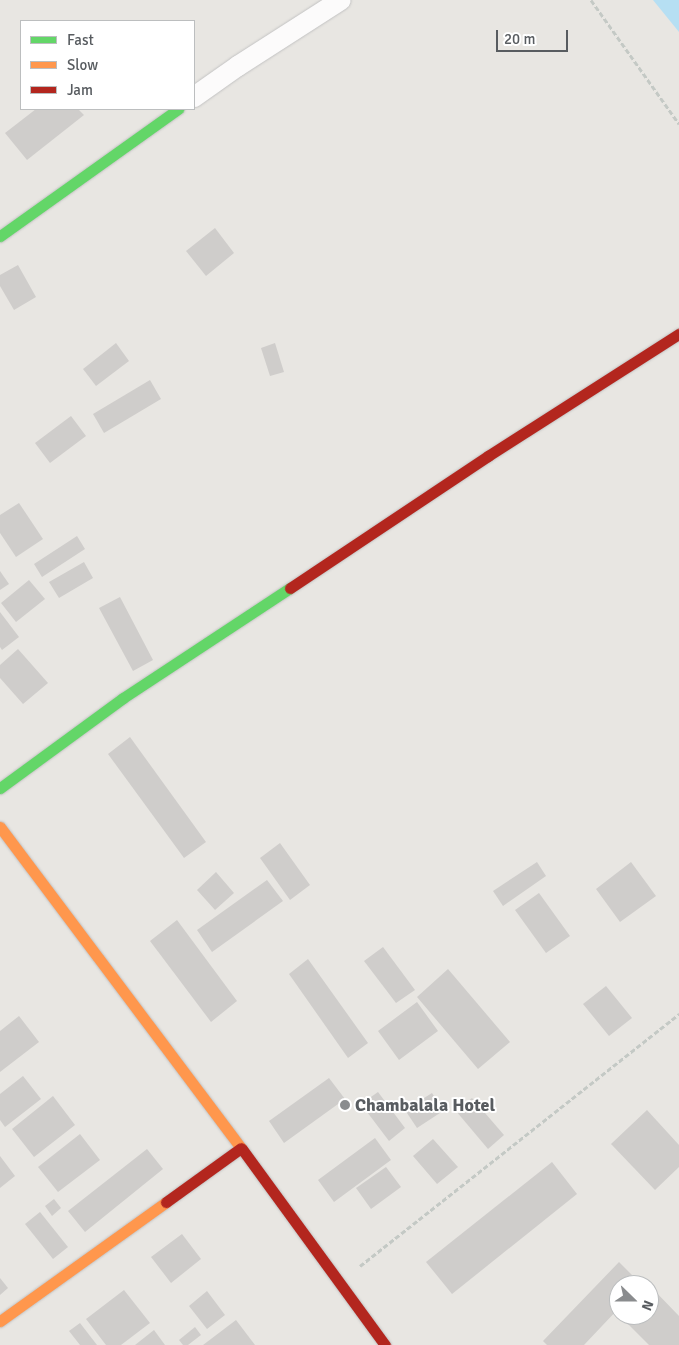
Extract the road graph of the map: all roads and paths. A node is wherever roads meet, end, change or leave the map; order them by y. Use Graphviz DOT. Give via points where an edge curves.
graph roads {
  1 [pos="341,0"];
  2 [pos="591,0"];
  3 [pos="195,96"];
  4 [pos="177,110"];
  5 [pos="679,124"];
  6 [pos="0,236"];
  7 [pos="679,334"];
  8 [pos="0,788"];
  9 [pos="0,827"];
  10 [pos="679,1014"];
  11 [pos="241,1148"];
  12 [pos="338,1283"];
  13 [pos="0,1321"];
  14 [pos="385,1345"];
  1 -- 3 [label="street"];
  2 -- 5 [label="path"];
  4 -- 6 [label="street"];
  7 -- 8 [label="street" via="472,466 123,698"];
  9 -- 11 [label="street"];
  10 -- 12 [label="path"];
  11 -- 12 [label="street"];
  11 -- 13 [label="street"];
  12 -- 14 [label="street"];
}
